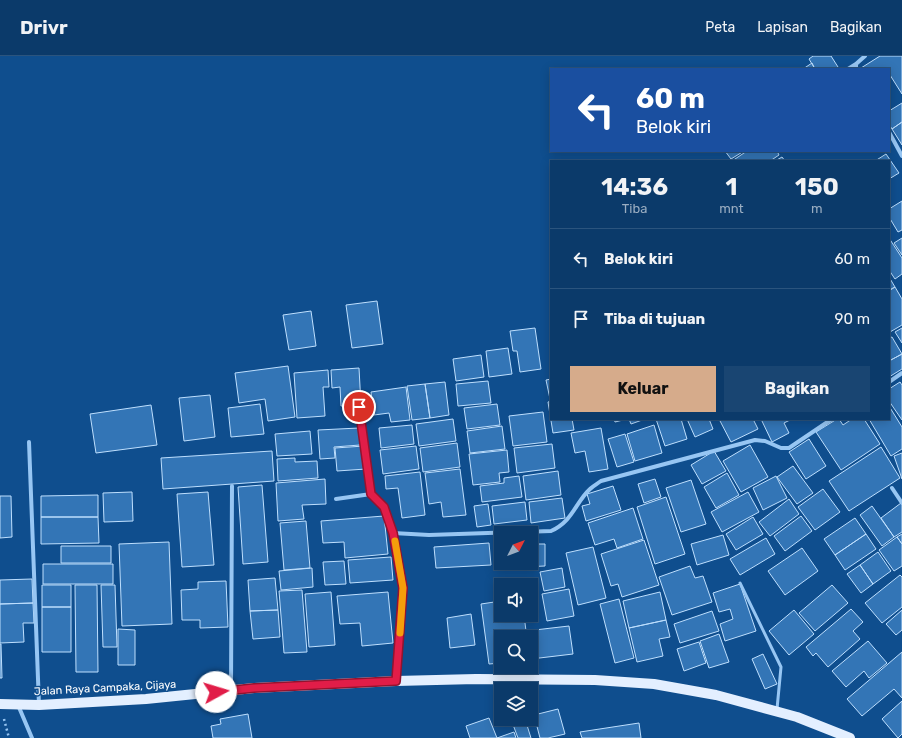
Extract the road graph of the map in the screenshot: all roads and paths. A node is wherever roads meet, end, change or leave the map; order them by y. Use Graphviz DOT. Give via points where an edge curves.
graph roads {
  1 [pos="865,56"];
  2 [pos="856,67"];
  3 [pos="890,134"];
  4 [pos="902,156"];
  5 [pos="902,373"];
  6 [pos="890,381"];
  7 [pos="359,407"];
  8 [pos="831,420"];
  9 [pos="29,442"];
  10 [pos="232,486"];
  11 [pos="892,488"];
  12 [pos="371,494"];
  13 [pos="336,499"];
  14 [pos="902,503"];
  15 [pos="393,533"];
  16 [pos="740,583"];
  17 [pos="396,681"];
  18 [pos="231,691"];
  19 [pos="0,704"];
  20 [pos="18,704"];
  21 [pos="39,705"];
  22 [pos="777,711"];
  23 [pos="32,738"];
  24 [pos="850,738"];
  1 -- 2 [label="street"];
  3 -- 4 [label="street"];
  5 -- 6 [label="street"];
  7 -- 12 [label="street"];
  8 -- 15 [label="street" via="789,448 755,440 601,482 590,489 567,520 551,532 429,535"];
  9 -- 21 [label="street"];
  10 -- 18 [label="street"];
  11 -- 14 [label="street"];
  12 -- 13 [label="street"];
  12 -- 15 [label="street" via="384,507"];
  15 -- 17 [label="street" via="403,588"];
  16 -- 22 [label="lane" via="781,667"];
  17 -- 18 [label="main road, Jalan Raya Campaka, Cijaya"];
  17 -- 22 [label="main road, Jalan Raya Campaka, Cijaya" via="476,678 595,680 654,684 716,695"];
  18 -- 21 [label="main road, Jalan Raya Campaka, Cijaya"];
  19 -- 20 [label="main road, Jalan Raya Campaka, Cijaya"];
  20 -- 21 [label="main road, Jalan Raya Campaka, Cijaya"];
  20 -- 23 [label="street"];
  22 -- 24 [label="main road, Jalan Raya Campaka, Cijaya"];
}
